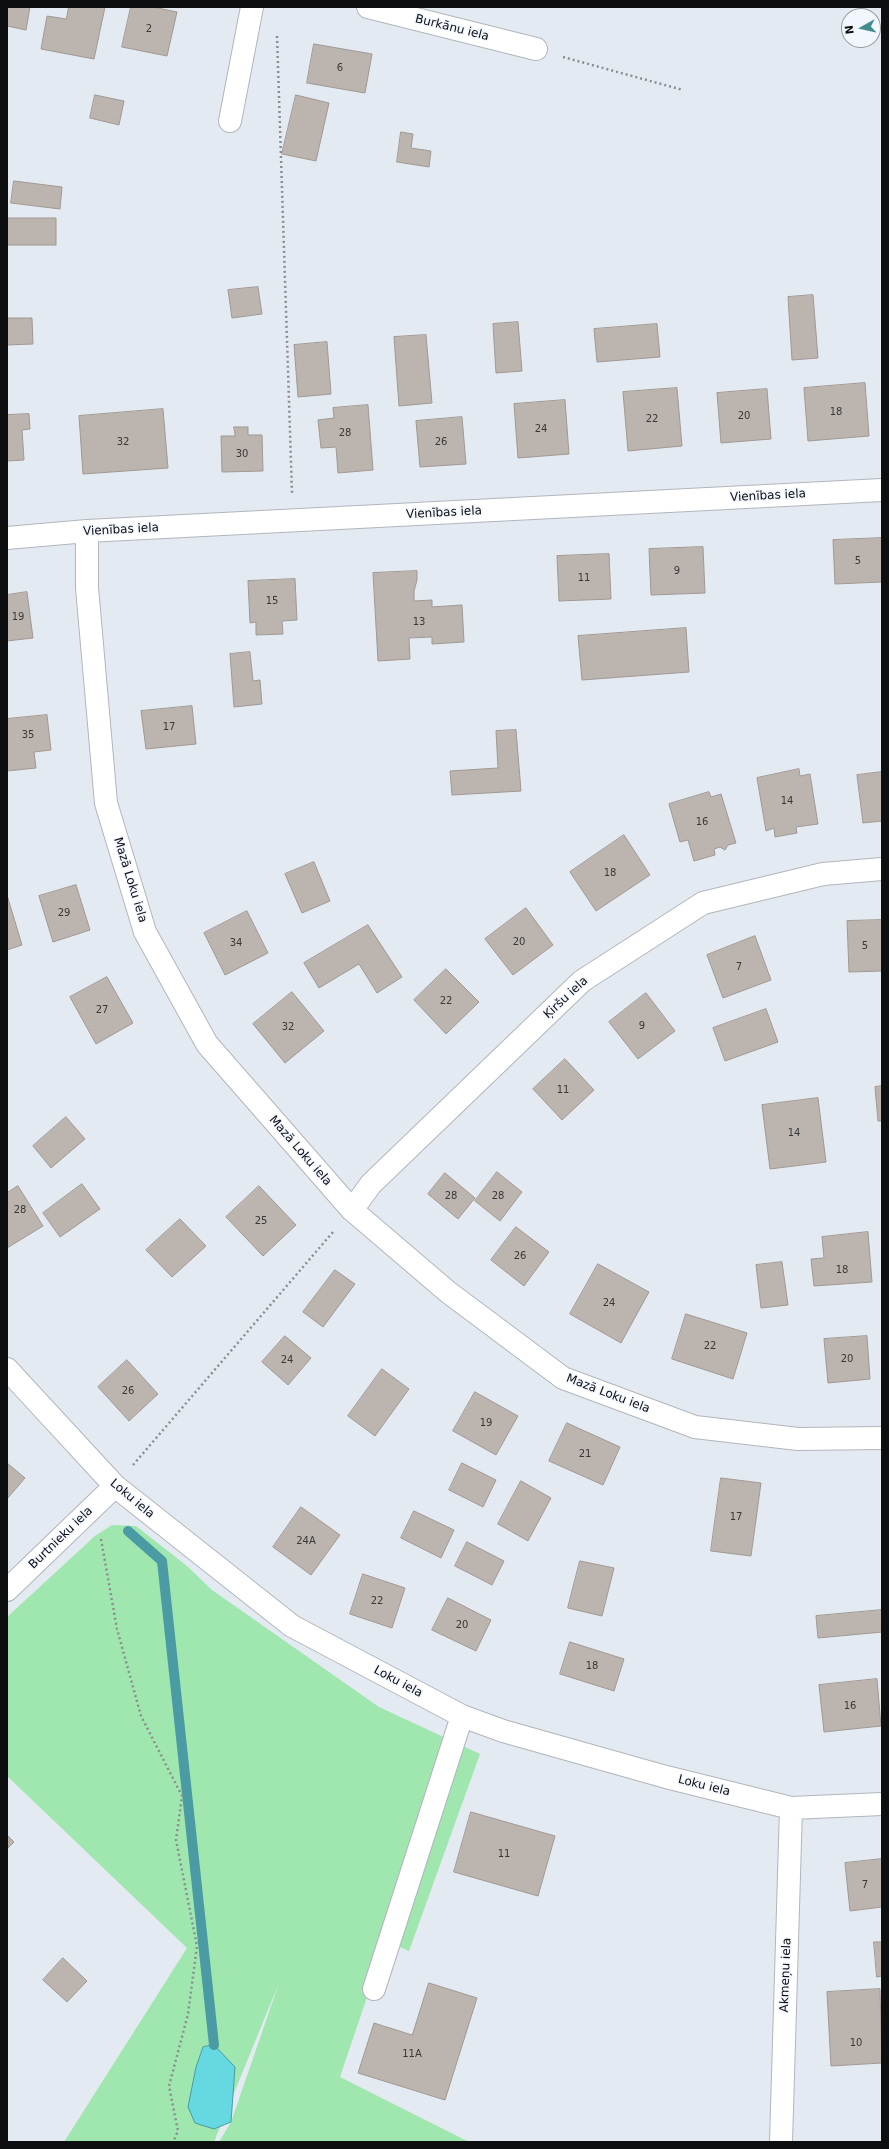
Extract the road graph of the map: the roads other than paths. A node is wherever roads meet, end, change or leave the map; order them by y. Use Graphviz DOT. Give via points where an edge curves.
graph roads {
  1 [pos="252,7"];
  2 [pos="368,7"];
  3 [pos="536,49"];
  4 [pos="230,121"];
  5 [pos="882,490"];
  6 [pos="87,531"];
  7 [pos="7,538"];
  8 [pos="882,869"];
  9 [pos="352,1210"];
  10 [pos="7,1369"];
  11 [pos="882,1438"];
  12 [pos="115,1486"];
  13 [pos="7,1590"];
  14 [pos="462,1716"];
  15 [pos="882,1804"];
  16 [pos="791,1808"];
  17 [pos="374,1989"];
  18 [pos="781,2142"];
  1 -- 4 [label="street"];
  2 -- 3 [label="street, Burkānu iela"];
  5 -- 6 [label="street, Vienības iela"];
  6 -- 7 [label="street, Vienības iela"];
  6 -- 9 [label="street, Mazā Loku iela" via="87,588 106,803 145,932 207,1044"];
  8 -- 9 [label="street, Ķiršu iela" via="823,874 703,903 582,981 371,1184"];
  9 -- 11 [label="street, Mazā Loku iela" via="448,1292 563,1378 695,1427 798,1440"];
  10 -- 12 [label="street, Loku iela"];
  12 -- 13 [label="street, Burtnieku iela"];
  12 -- 14 [label="street, Loku iela" via="292,1626"];
  14 -- 16 [label="street, Loku iela" via="503,1731 666,1777"];
  14 -- 17 [label="street"];
  15 -- 16 [label="street, Loku iela"];
  16 -- 18 [label="street, Akmeņu iela"];
}
